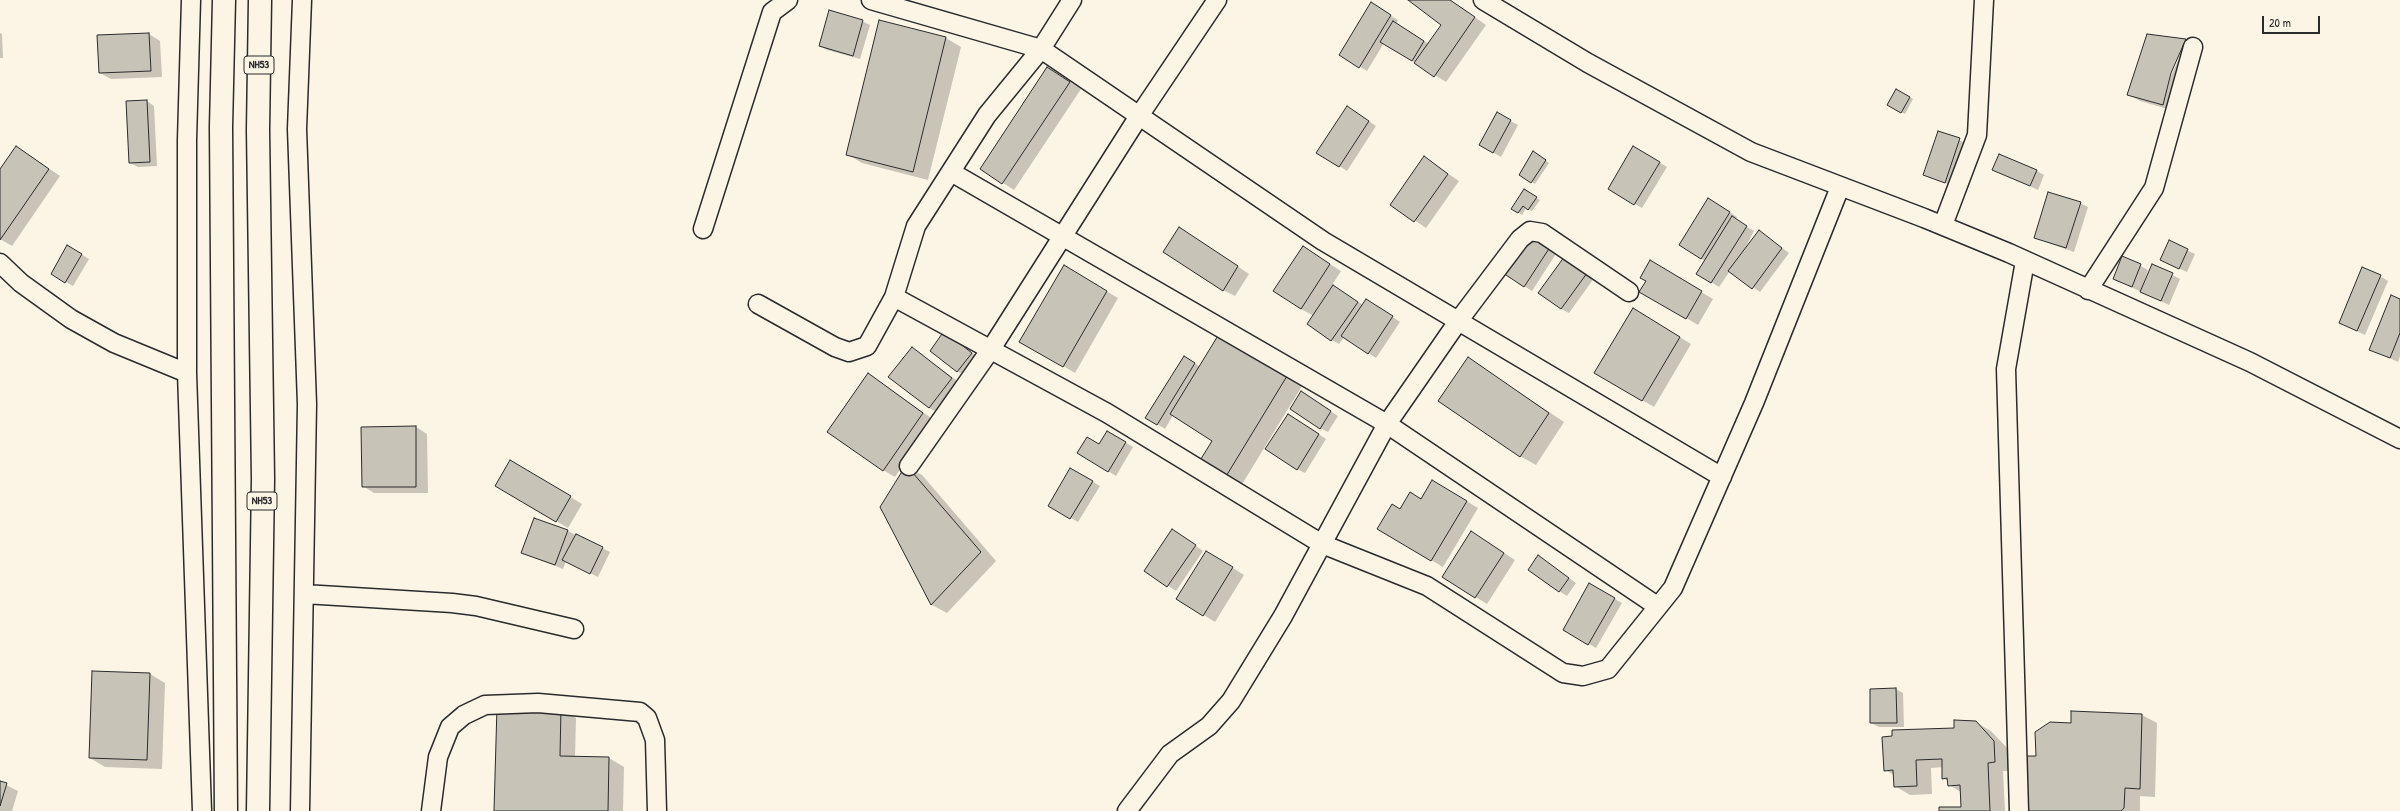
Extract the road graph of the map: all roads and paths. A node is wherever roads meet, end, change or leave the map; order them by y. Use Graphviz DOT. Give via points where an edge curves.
graph roads {
  1 [pos="190,0"];
  2 [pos="224,0"];
  3 [pos="260,0"];
  4 [pos="302,0"];
  5 [pos="788,0"];
  6 [pos="871,0"];
  7 [pos="1072,0"];
  8 [pos="1217,0"];
  9 [pos="1483,0"];
  10 [pos="1984,0"];
  11 [pos="2193,48"];
  12 [pos="1041,49"];
  13 [pos="1139,116"];
  14 [pos="952,172"];
  15 [pos="1840,187"];
  16 [pos="1943,225"];
  17 [pos="703,229"];
  18 [pos="1063,236"];
  19 [pos="2025,261"];
  20 [pos="0,263"];
  21 [pos="2088,290"];
  22 [pos="1629,292"];
  23 [pos="894,296"];
  24 [pos="758,304"];
  25 [pos="1459,320"];
  26 [pos="991,349"];
  27 [pos="187,373"];
  28 [pos="1387,424"];
  29 [pos="2400,439"];
  30 [pos="909,466"];
  31 [pos="1722,477"];
  32 [pos="1322,544"];
  33 [pos="304,594"];
  34 [pos="1657,606"];
  35 [pos="574,629"];
  36 [pos="202,811"];
  37 [pos="226,811"];
  38 [pos="258,811"];
  39 [pos="300,811"];
  40 [pos="431,811"];
  41 [pos="657,811"];
  42 [pos="1127,811"];
  43 [pos="2019,811"];
  1 -- 27 [label="street"];
  2 -- 37 [label="highway" via="221,127"];
  3 -- 38 [label="highway, NH53" via="258,130 263,479"];
  4 -- 33 [label="street" via="297,129 307,404"];
  5 -- 17 [label="street" via="772,12"];
  6 -- 12 [label="street"];
  7 -- 12 [label="street"];
  8 -- 13 [label="street"];
  9 -- 15 [label="street" via="1553,44 1703,127 1751,152"];
  10 -- 16 [label="street" via="1976,135"];
  11 -- 21 [label="street" via="2154,188"];
  12 -- 13 [label="street"];
  12 -- 14 [label="street" via="987,115"];
  13 -- 18 [label="street"];
  13 -- 25 [label="street" via="1323,241"];
  14 -- 18 [label="street"];
  14 -- 23 [label="street" via="916,226"];
  15 -- 16 [label="street"];
  15 -- 31 [label="street"];
  16 -- 19 [label="street"];
  18 -- 26 [label="street"];
  18 -- 28 [label="street"];
  19 -- 21 [label="street"];
  19 -- 43 [label="street" via="2006,369"];
  20 -- 27 [label="street" via="21,283 71,319 114,343"];
  21 -- 29 [label="street" via="2250,362"];
  22 -- 25 [label="street" via="1542,233 1530,231 1520,239"];
  23 -- 24 [label="street" via="867,346 849,352 835,347"];
  23 -- 26 [label="street"];
  25 -- 28 [label="street"];
  25 -- 31 [label="street"];
  26 -- 30 [label="street"];
  26 -- 32 [label="street" via="1107,413"];
  27 -- 36 [label="street"];
  28 -- 32 [label="street"];
  28 -- 34 [label="street"];
  31 -- 34 [label="street" via="1673,588"];
  32 -- 34 [label="street" via="1427,586 1563,673 1583,676 1608,669"];
  32 -- 42 [label="street" via="1283,616 1231,701 1209,726 1170,754"];
  33 -- 35 [label="street" via="470,605"];
  33 -- 39 [label="street"];
  40 -- 41 [label="street" via="438,757 450,727 464,714 485,705 538,703 640,712 647,718 655,740"];
}
